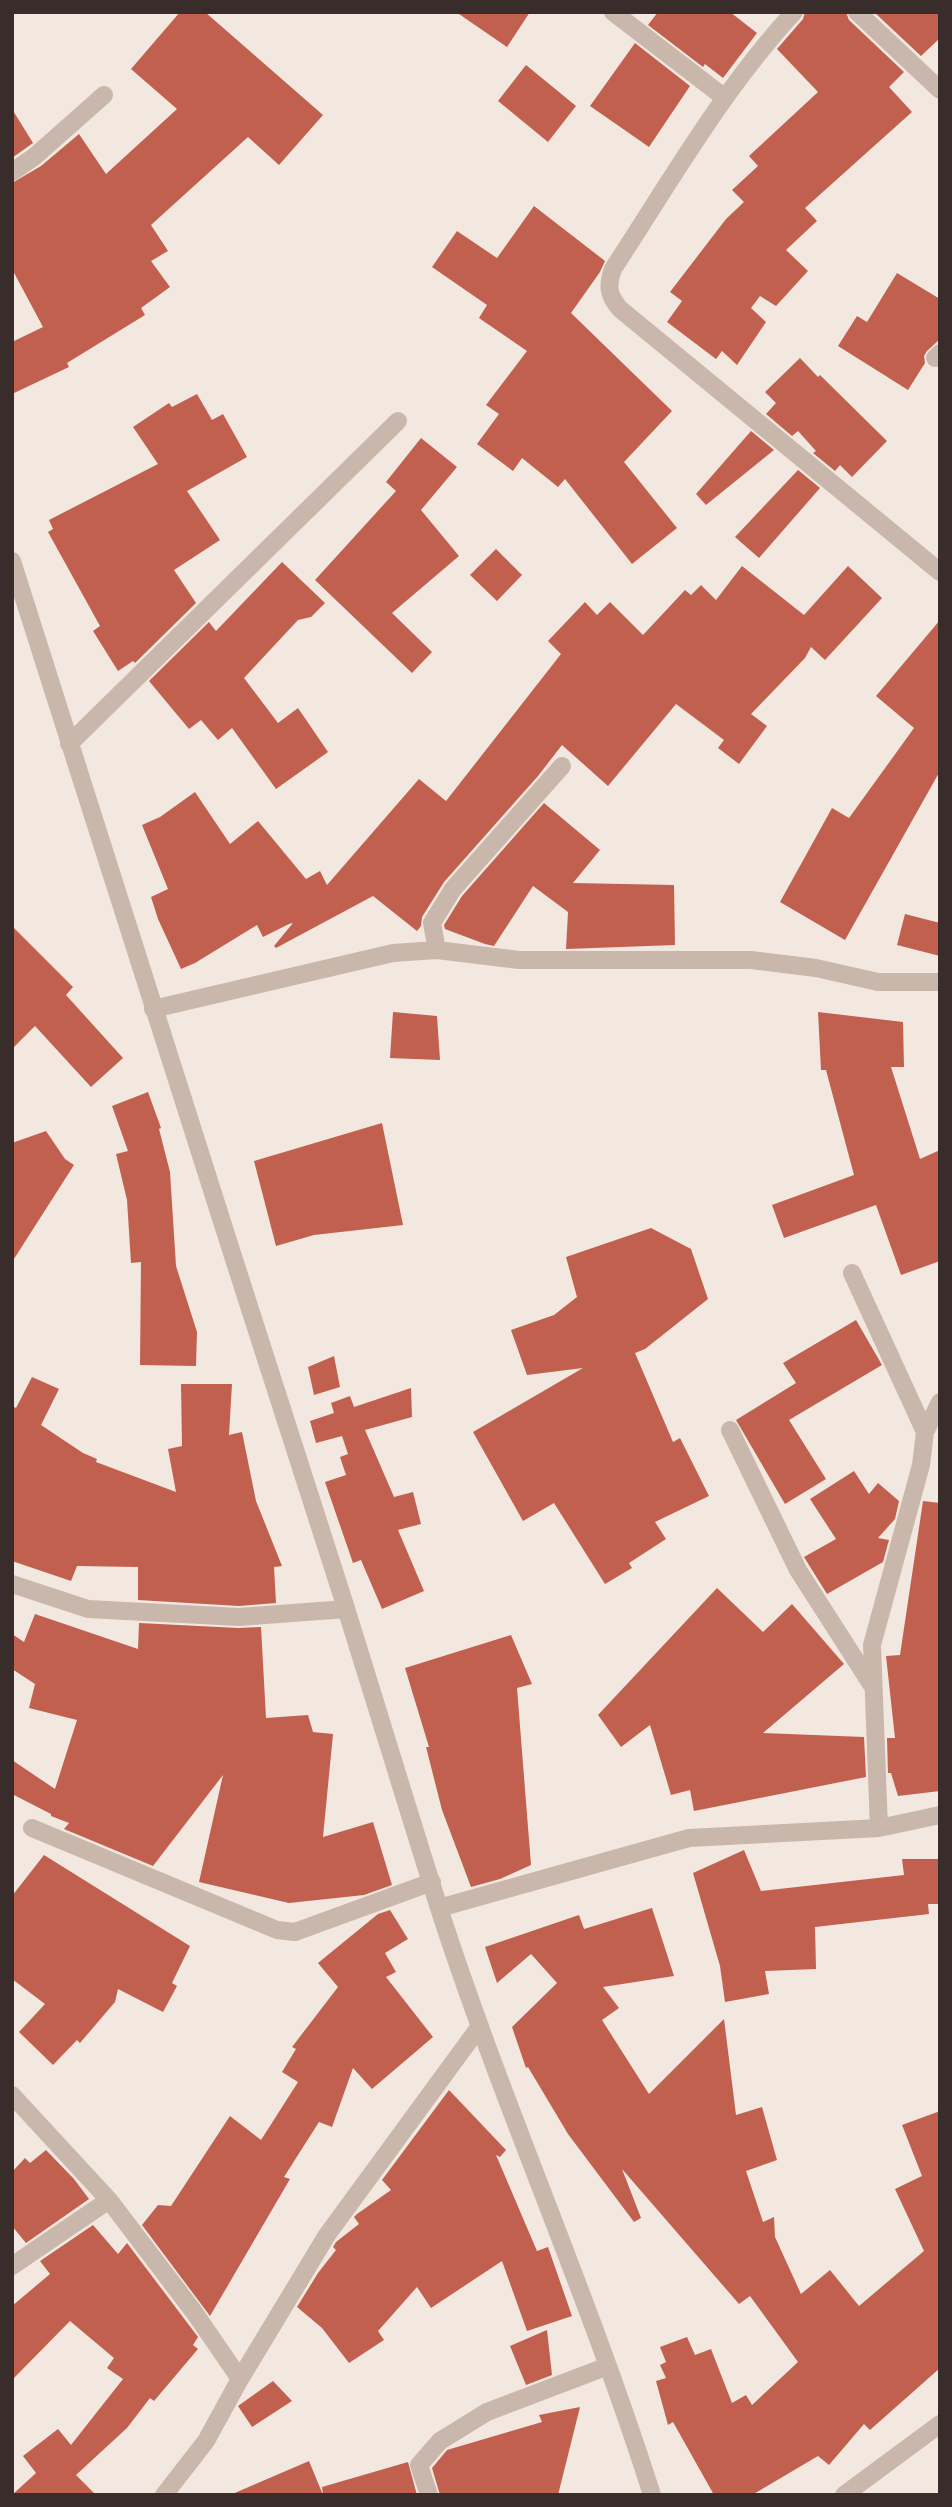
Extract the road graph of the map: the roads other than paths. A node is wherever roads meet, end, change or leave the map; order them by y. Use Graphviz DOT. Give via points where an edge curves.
graph roads {
  1 [pos="613,12"];
  2 [pos="794,12"];
  3 [pos="857,12"];
  4 [pos="940,90"];
  5 [pos="104,95"];
  6 [pos="725,98"];
  7 [pos="12,172"];
  8 [pos="398,421"];
  9 [pos="12,561"];
  10 [pos="940,572"];
  11 [pos="69,744"];
  12 [pos="562,766"];
  13 [pos="437,950"];
  14 [pos="940,982"];
  15 [pos="153,1009"];
  16 [pos="852,1273"];
  17 [pos="940,1402"];
  18 [pos="730,1430"];
  19 [pos="925,1432"];
  20 [pos="12,1584"];
  21 [pos="346,1609"];
  22 [pos="872,1684"];
  23 [pos="940,1815"];
  24 [pos="32,1828"];
  25 [pos="879,1828"];
  26 [pos="432,1882"];
  27 [pos="439,1908"];
  28 [pos="480,2026"];
  29 [pos="12,2095"];
  30 [pos="108,2200"];
  31 [pos="12,2266"];
  32 [pos="608,2366"];
  33 [pos="240,2379"];
  34 [pos="940,2424"];
  35 [pos="164,2495"];
  36 [pos="429,2495"];
  37 [pos="652,2495"];
  38 [pos="844,2495"];
  1 -- 6 [label="street"];
  2 -- 6 [label="street"];
  3 -- 4 [label="street"];
  5 -- 7 [label="street"];
  6 -- 10 [label="street" via="613,269 609,297"];
  8 -- 11 [label="street"];
  9 -- 11 [label="street"];
  11 -- 15 [label="street"];
  12 -- 13 [label="street" via="453,889 432,923"];
  13 -- 14 [label="street" via="519,960 751,960 878,982"];
  13 -- 15 [label="street" via="393,953"];
  15 -- 21 [label="street"];
  16 -- 19 [label="street"];
  17 -- 19 [label="street"];
  18 -- 22 [label="street" via="798,1570"];
  19 -- 22 [label="street" via="921,1465 872,1645"];
  20 -- 21 [label="street" via="88,1609 239,1617"];
  21 -- 26 [label="street"];
  22 -- 25 [label="street"];
  23 -- 25 [label="street"];
  24 -- 26 [label="street" via="277,1930 295,1932"];
  25 -- 27 [label="street" via="689,1838"];
  26 -- 27 [label="street"];
  27 -- 28 [label="street"];
  28 -- 32 [label="street"];
  28 -- 33 [label="street" via="327,2235"];
  29 -- 30 [label="street"];
  30 -- 31 [label="street"];
  30 -- 33 [label="street"];
  32 -- 36 [label="street" via="487,2412 440,2441 419,2465"];
  32 -- 37 [label="street"];
  33 -- 35 [label="street" via="206,2441"];
  34 -- 38 [label="street"];
}
